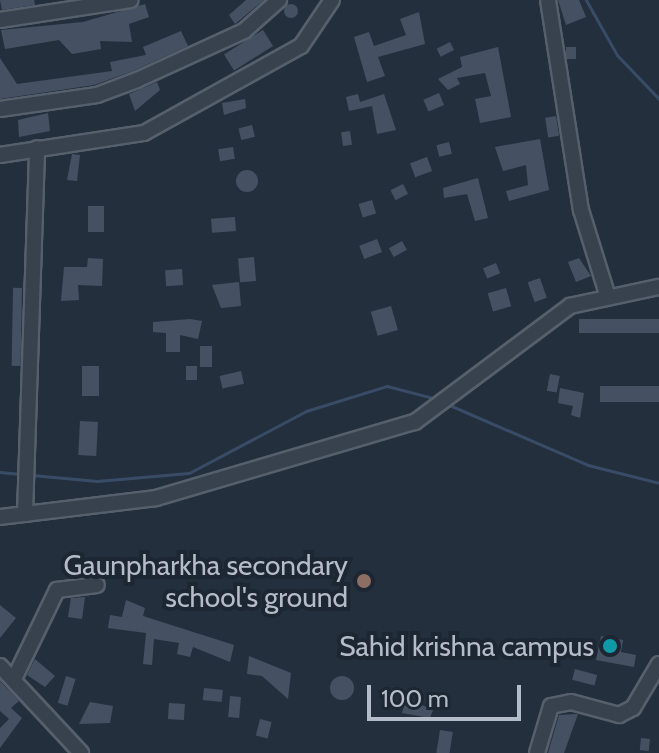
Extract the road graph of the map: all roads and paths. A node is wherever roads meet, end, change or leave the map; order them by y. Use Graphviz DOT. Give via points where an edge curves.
graph roads {
  1 [pos="130,0"];
  2 [pos="279,0"];
  3 [pos="332,0"];
  4 [pos="548,0"];
  5 [pos="0,20"];
  6 [pos="0,109"];
  7 [pos="37,148"];
  8 [pos="0,155"];
  9 [pos="659,287"];
  10 [pos="608,297"];
  11 [pos="25,514"];
  12 [pos="0,517"];
  13 [pos="97,585"];
  14 [pos="659,664"];
  15 [pos="0,666"];
  16 [pos="14,679"];
  17 [pos="81,753"];
  18 [pos="537,753"];
  1 -- 5 [label="street"];
  2 -- 6 [label="street" via="244,31 137,80 97,95"];
  3 -- 7 [label="street" via="301,46 144,133"];
  4 -- 10 [label="street" via="581,210"];
  7 -- 8 [label="street"];
  7 -- 11 [label="street"];
  9 -- 10 [label="street"];
  10 -- 11 [label="street" via="570,306 415,422 156,498"];
  11 -- 12 [label="street"];
  13 -- 16 [label="street" via="57,590"];
  14 -- 18 [label="street" via="633,708 619,715 571,702 551,706"];
  15 -- 16 [label="street"];
  16 -- 17 [label="street"];
}
